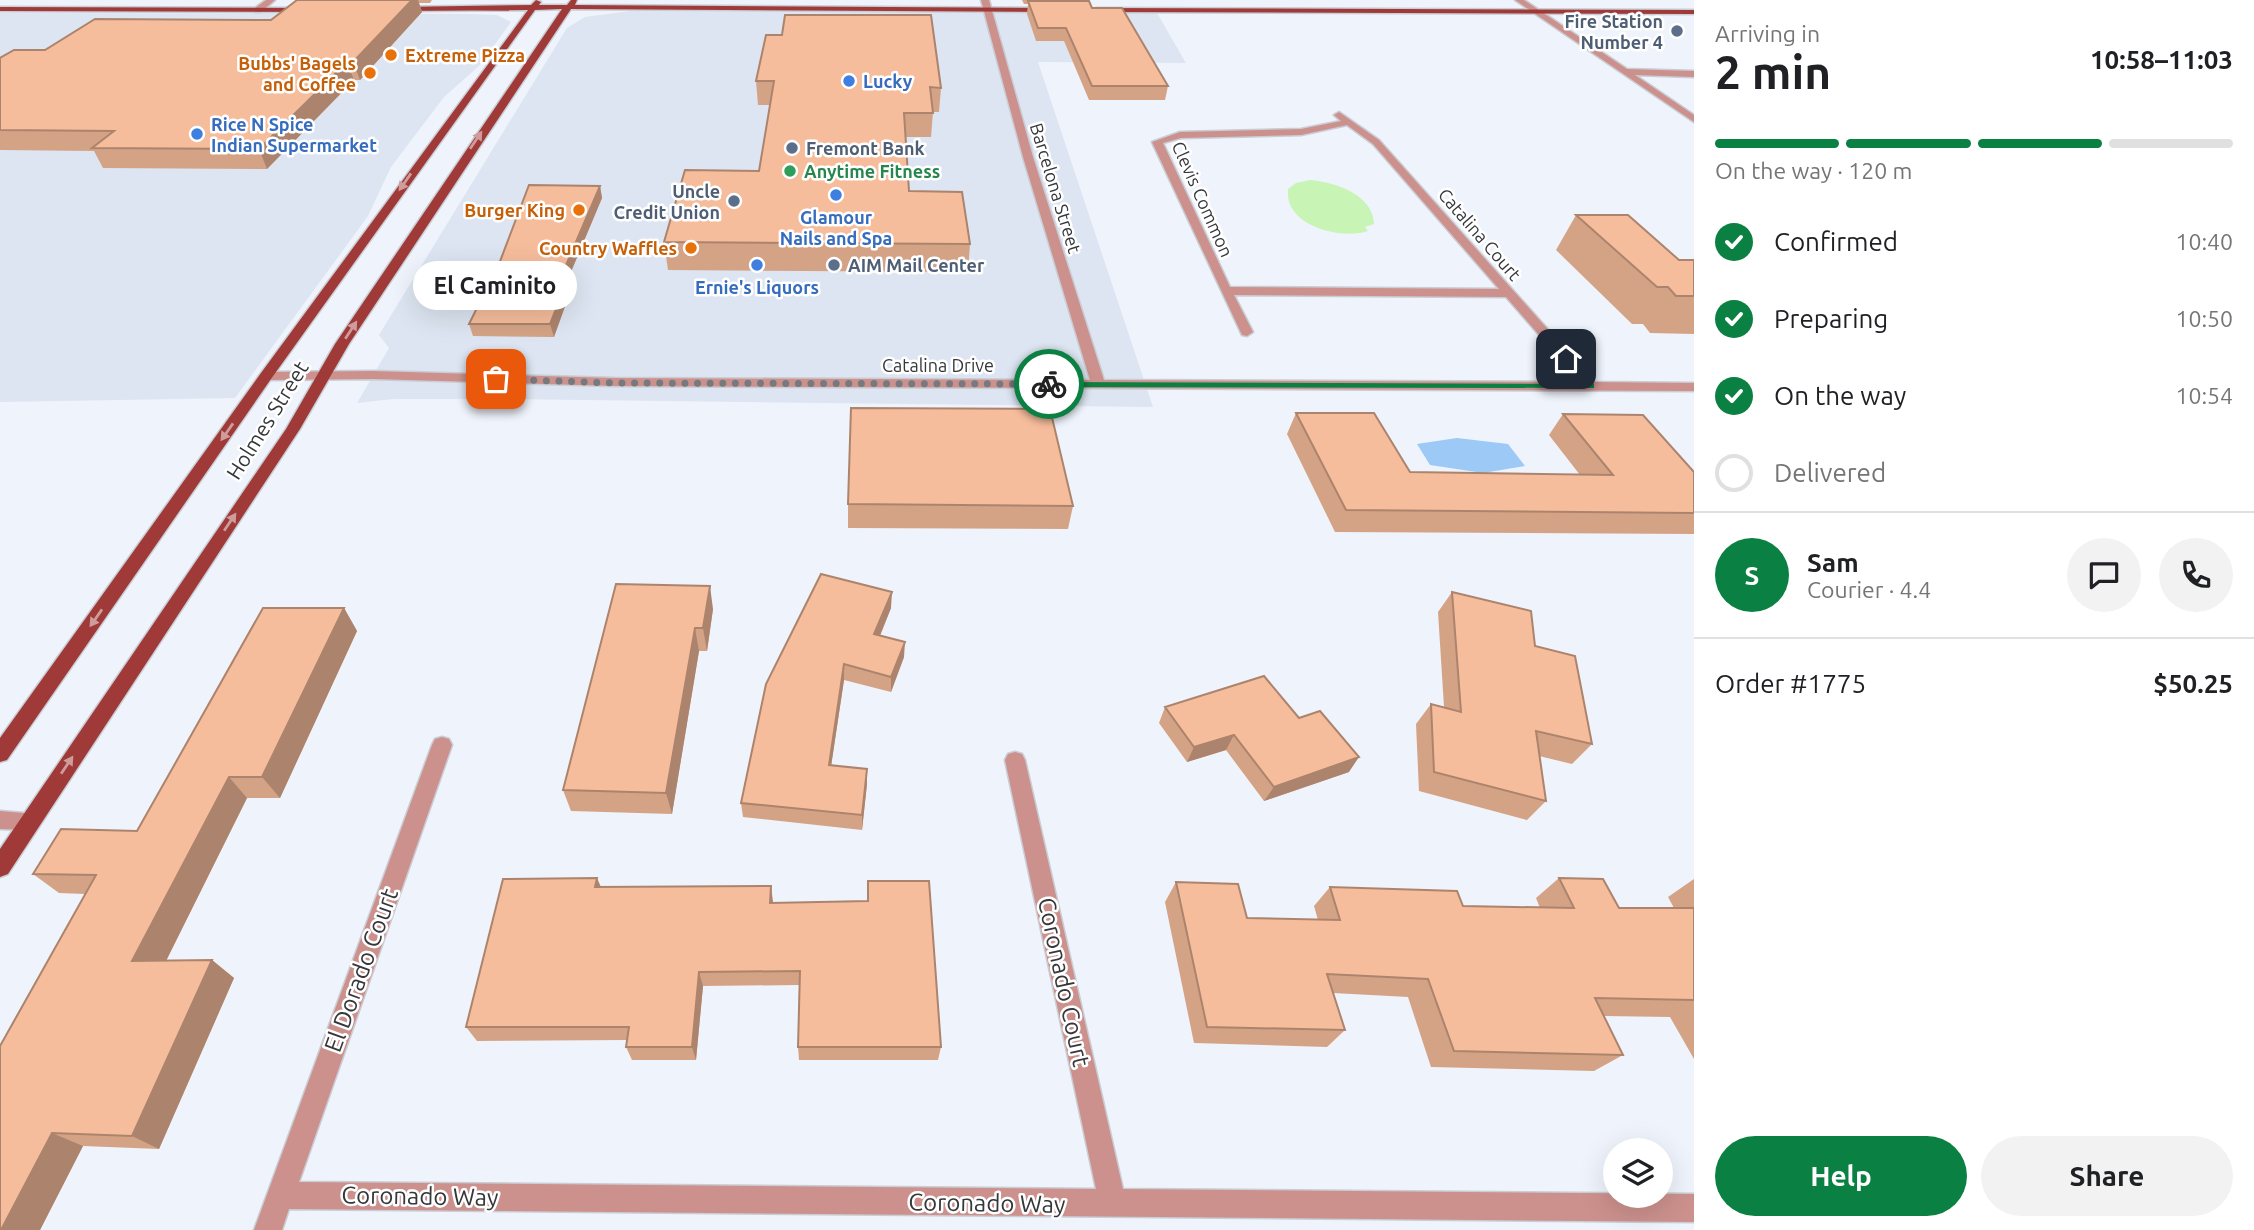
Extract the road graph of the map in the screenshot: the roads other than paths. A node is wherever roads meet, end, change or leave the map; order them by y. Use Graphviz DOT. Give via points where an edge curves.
graph roads {
  1 [pos="271,0"];
  2 [pos="1519,0"];
  3 [pos="572,3"];
  4 [pos="535,4"];
  5 [pos="986,5"];
  6 [pos="0,9"];
  7 [pos="386,9"];
  8 [pos="258,10"];
  9 [pos="317,10"];
  10 [pos="1060,10"];
  11 [pos="1087,10"];
  12 [pos="1694,12"];
  13 [pos="1538,13"];
  14 [pos="1625,72"];
  15 [pos="1694,74"];
  16 [pos="1335,113"];
  17 [pos="1694,119"];
  18 [pos="1348,122"];
  19 [pos="1226,291"];
  20 [pos="1509,293"];
  21 [pos="1247,332"];
  22 [pos="324,375"];
  23 [pos="266,376"];
  24 [pos="1098,384"];
  25 [pos="1591,386"];
  26 [pos="1694,387"];
  27 [pos="442,745"];
  28 [pos="0,754"];
  29 [pos="1015,760"];
  30 [pos="0,820"];
  31 [pos="29,821"];
  32 [pos="0,867"];
  33 [pos="281,1195"];
  34 [pos="1113,1204"];
  35 [pos="1694,1208"];
  36 [pos="268,1230"];
  1 -- 8 [label="street"];
  2 -- 13 [label="street"];
  3 -- 4 [label="main road"];
  3 -- 5 [label="main road"];
  22 -- 3 [label="main road, Holmes Street, one-way" via="469,149"];
  4 -- 7 [label="main road"];
  4 -- 23 [label="main road, Holmes Street, one-way"];
  5 -- 10 [label="main road"];
  5 -- 24 [label="street, Barcelona Street"];
  6 -- 8 [label="main road"];
  8 -- 9 [label="main road"];
  11 -- 13 [label="main road"];
  12 -- 13 [label="main road"];
  13 -- 14 [label="street"];
  14 -- 15 [label="street"];
  14 -- 17 [label="street"];
  16 -- 18 [label="street, Catalina Court"];
  18 -- 19 [label="street, Clevis Common" via="1301,132 1180,135 1157,142"];
  18 -- 20 [label="street, Catalina Court" via="1376,142"];
  19 -- 20 [label="street"];
  19 -- 21 [label="street, Clevis Common"];
  20 -- 25 [label="street, Catalina Court"];
  22 -- 23 [label="street, Catalina Drive"];
  22 -- 24 [label="street, Catalina Drive" via="615,383"];
  31 -- 22 [label="main road, Holmes Street, one-way" via="293,429"];
  23 -- 28 [label="main road, Holmes Street, one-way"];
  24 -- 25 [label="street, Catalina Drive"];
  25 -- 26 [label="street, Catalina Drive"];
  27 -- 33 [label="street, El Dorado Court"];
  29 -- 34 [label="street, Coronado Court"];
  30 -- 31 [label="street"];
  31 -- 32 [label="main road, Holmes Street"];
  33 -- 34 [label="street, Coronado Way"];
  33 -- 36 [label="street, El Dorado Court"];
  34 -- 35 [label="street, Coronado Way"];
}
